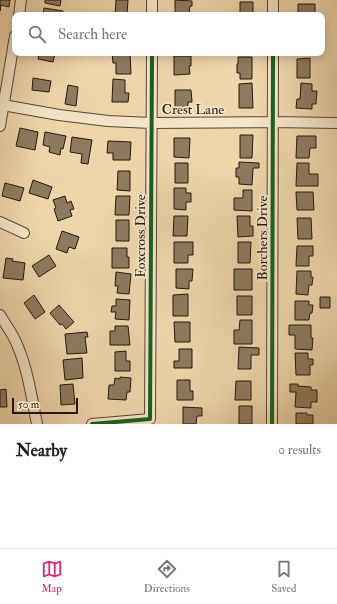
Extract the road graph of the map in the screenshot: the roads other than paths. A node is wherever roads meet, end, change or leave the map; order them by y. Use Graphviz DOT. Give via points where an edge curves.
graph roads {
  1 [pos="21,0"];
  2 [pos="152,0"];
  3 [pos="273,0"];
  4 [pos="19,12"];
  5 [pos="152,12"];
  6 [pos="273,12"];
  7 [pos="12,53"];
  8 [pos="152,56"];
  9 [pos="273,56"];
  10 [pos="3,105"];
  11 [pos="273,122"];
  12 [pos="151,123"];
  13 [pos="337,123"];
  14 [pos="0,126"];
  15 [pos="0,222"];
  16 [pos="24,233"];
  17 [pos="0,315"];
  18 [pos="37,424"];
  19 [pos="92,424"];
  20 [pos="272,424"];
  1 -- 4 [label="street"];
  2 -- 5 [label="street"];
  3 -- 6 [label="street"];
  7 -- 10 [label="street"];
  8 -- 12 [label="street, Foxcross Drive"];
  9 -- 11 [label="street, Borchers Drive"];
  10 -- 12 [label="street, Crest Lane" via="108,121"];
  10 -- 14 [label="street"];
  11 -- 12 [label="street, Crest Lane"];
  11 -- 13 [label="street, Crest Lane"];
  11 -- 20 [label="street, Borchers Drive"];
  12 -- 19 [label="street, Foxcross Drive" via="150,419"];
  15 -- 16 [label="street"];
  17 -- 18 [label="street" via="21,356"];
}
